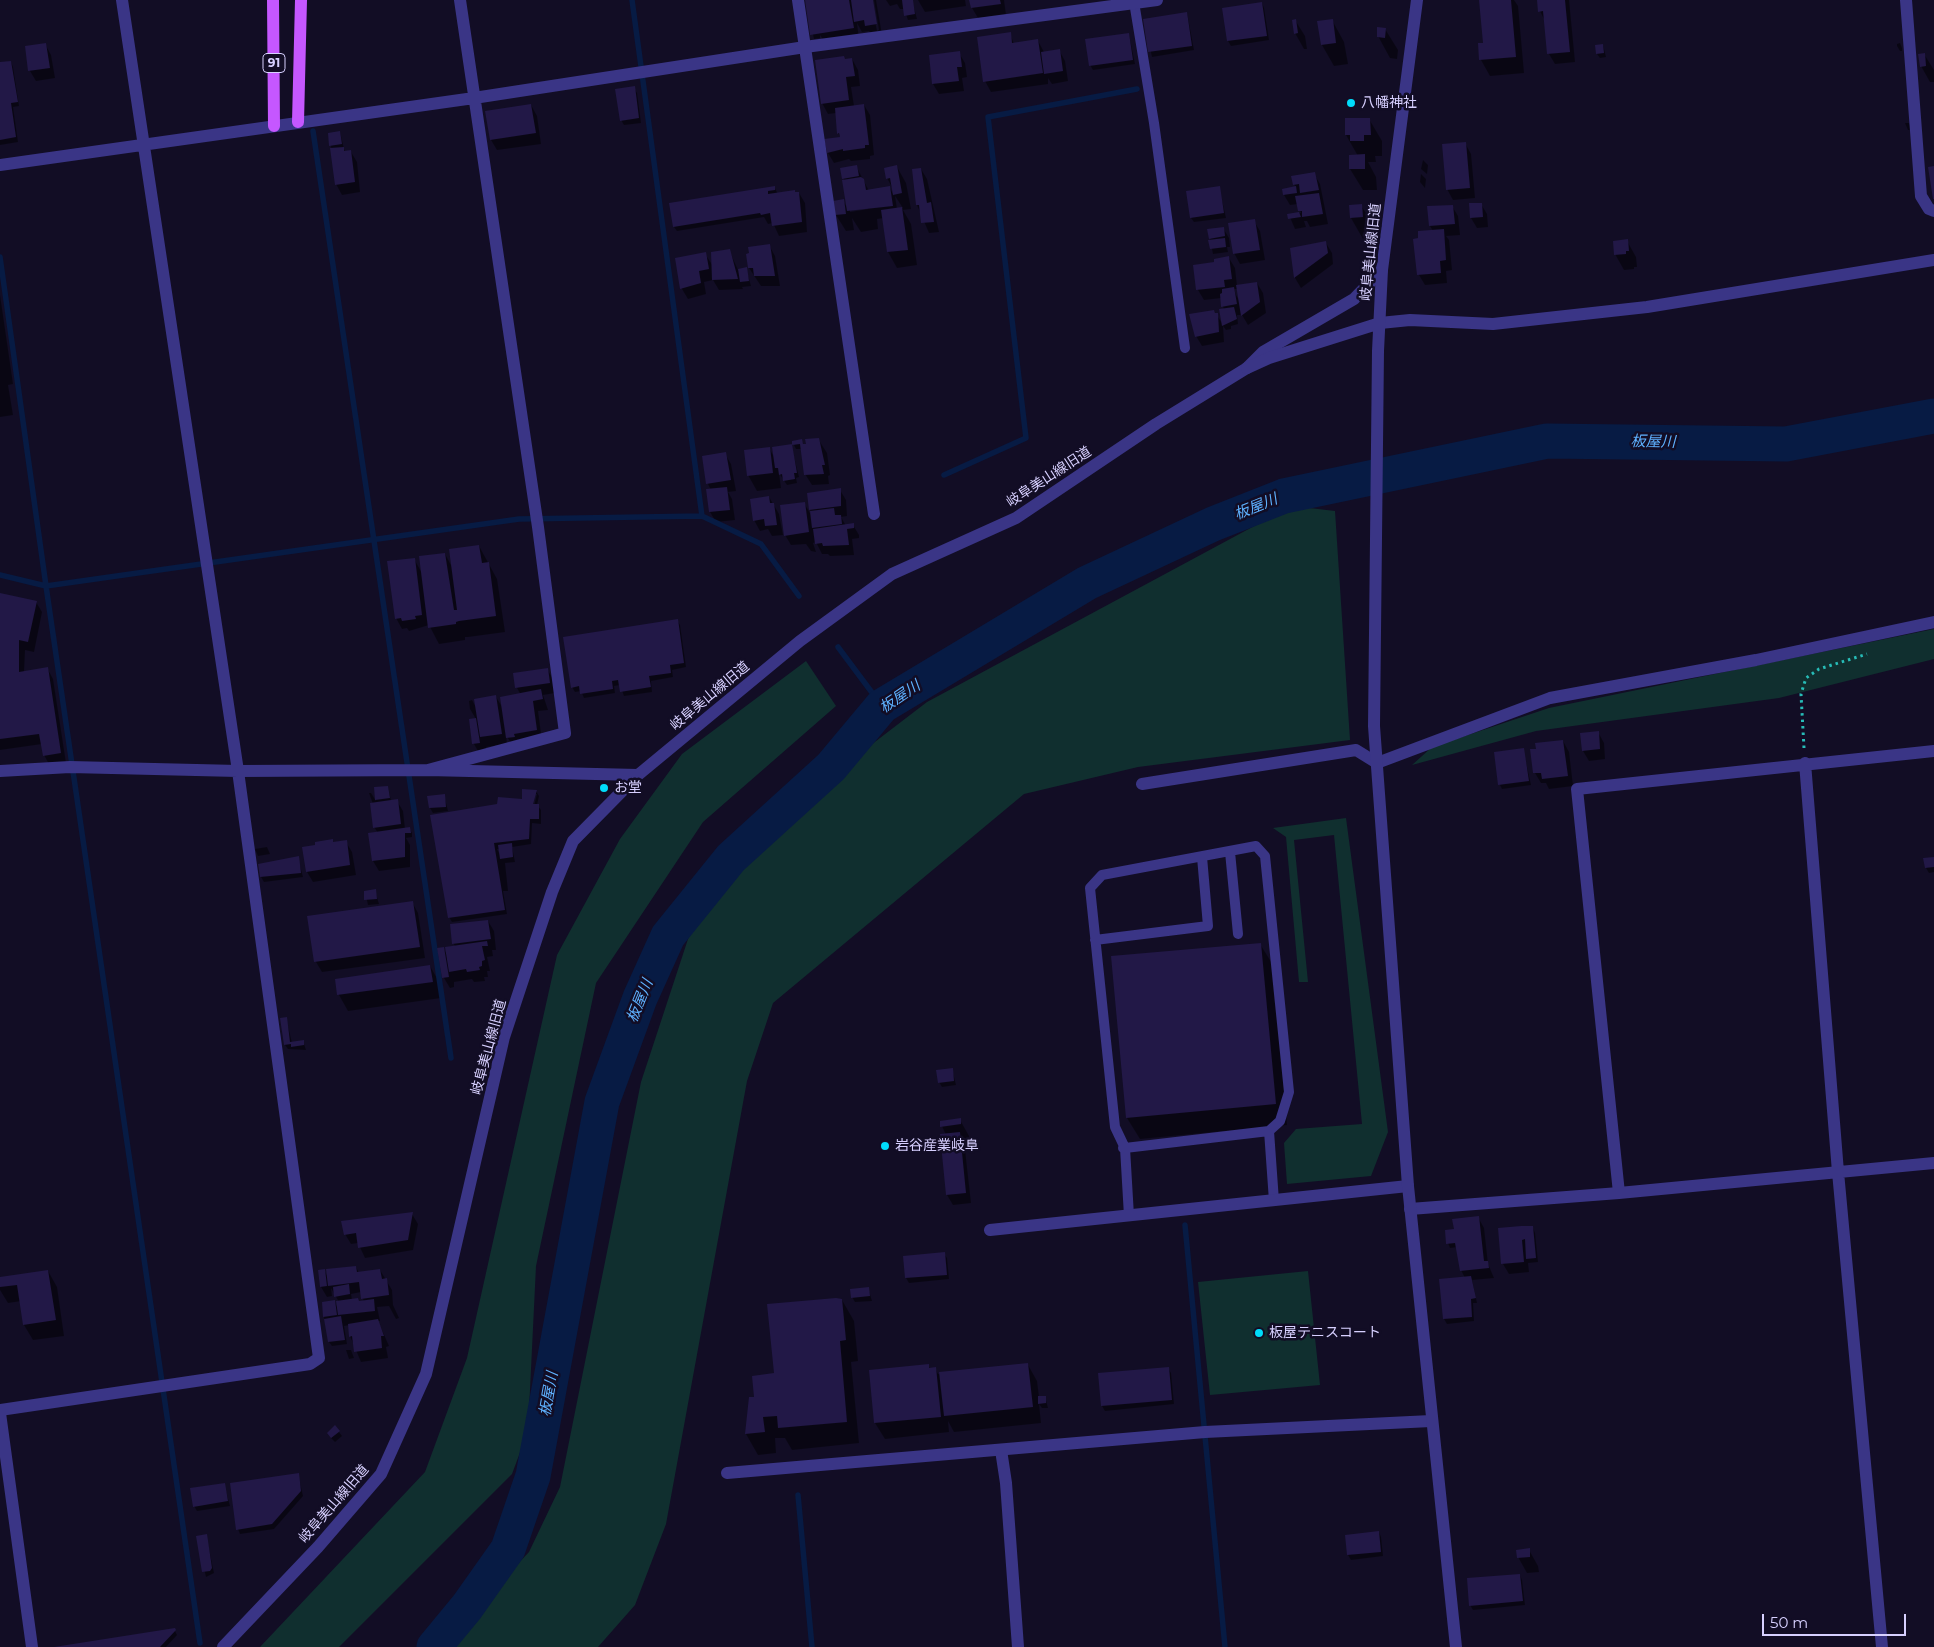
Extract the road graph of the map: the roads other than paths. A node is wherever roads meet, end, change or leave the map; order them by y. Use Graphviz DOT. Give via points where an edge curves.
graph roads {
  1 [pos="122,0"];
  2 [pos="274,0"];
  3 [pos="301,0"];
  4 [pos="460,0"];
  5 [pos="798,0"];
  6 [pos="1157,0"];
  7 [pos="1417,0"];
  8 [pos="1906,0"];
  9 [pos="1134,1"];
  10 [pos="805,47"];
  11 [pos="474,98"];
  12 [pos="298,122"];
  13 [pos="274,126"];
  14 [pos="143,146"];
  15 [pos="0,165"];
  16 [pos="1934,210"];
  17 [pos="1934,260"];
  18 [pos="1382,270"];
  19 [pos="1380,323"];
  20 [pos="1185,348"];
  21 [pos="1247,368"];
  22 [pos="874,514"];
  23 [pos="1934,622"];
  24 [pos="1934,751"];
  25 [pos="1377,763"];
  26 [pos="1804,764"];
  27 [pos="428,770"];
  28 [pos="0,771"];
  29 [pos="238,771"];
  30 [pos="638,775"];
  31 [pos="1142,784"];
  32 [pos="1230,852"];
  33 [pos="1202,858"];
  34 [pos="1238,934"];
  35 [pos="1095,940"];
  36 [pos="1269,1131"];
  37 [pos="1124,1148"];
  38 [pos="1934,1163"];
  39 [pos="1838,1172"];
  40 [pos="1408,1186"];
  41 [pos="1619,1194"];
  42 [pos="1274,1201"];
  43 [pos="1410,1209"];
  44 [pos="1128,1216"];
  45 [pos="990,1230"];
  46 [pos="0,1412"];
  47 [pos="1431,1421"];
  48 [pos="1000,1450"];
  49 [pos="727,1473"];
  50 [pos="32,1647"];
  51 [pos="223,1647"];
  52 [pos="1018,1647"];
  53 [pos="1456,1647"];
  54 [pos="1882,1647"];
  1 -- 14 [label="street"];
  2 -- 13 [label="main road, 91"];
  3 -- 12 [label="main road, 91"];
  4 -- 11 [label="street"];
  5 -- 10 [label="street"];
  6 -- 9 [label="street"];
  7 -- 18 [label="street, 岐阜美山線旧道"];
  8 -- 16 [label="street" via="1921,196 1929,209"];
  9 -- 10 [label="street"];
  9 -- 20 [label="lane"];
  10 -- 11 [label="street"];
  10 -- 22 [label="street"];
  11 -- 12 [label="street"];
  11 -- 27 [label="street" via="565,733"];
  12 -- 13 [label="street"];
  13 -- 14 [label="street"];
  14 -- 15 [label="street"];
  14 -- 29 [label="street"];
  17 -- 19 [label="street" via="1647,308 1494,324 1410,320"];
  18 -- 19 [label="street, 岐阜美山線旧道"];
  18 -- 21 [label="street" via="1354,299 1263,352"];
  19 -- 21 [label="street, 岐阜美山線旧道"];
  19 -- 25 [label="street" via="1374,726"];
  21 -- 30 [label="street, 岐阜美山線旧道" via="1156,424 1016,518 892,574 800,641"];
  23 -- 25 [label="street" via="1756,660 1550,698"];
  24 -- 26 [label="street"];
  25 -- 31 [label="street" via="1356,750"];
  25 -- 40 [label="street"];
  26 -- 39 [label="street"];
  26 -- 41 [label="street" via="1577,789"];
  27 -- 29 [label="street"];
  27 -- 30 [label="street"];
  28 -- 29 [label="street" via="70,767"];
  29 -- 46 [label="street" via="319,1358 310,1364"];
  30 -- 51 [label="street, 岐阜美山線旧道" via="573,841 552,892 504,1037 426,1374 381,1474 318,1547"];
  32 -- 33 [label="lane"];
  32 -- 34 [label="lane"];
  32 -- 36 [label="lane" via="1256,846 1265,856 1289,1092 1280,1121"];
  33 -- 35 [label="lane" via="1102,875 1090,888"];
  33 -- 35 [label="lane" via="1208,926"];
  35 -- 37 [label="lane" via="1115,1127"];
  36 -- 37 [label="lane"];
  36 -- 42 [label="lane"];
  37 -- 44 [label="lane"];
  38 -- 39 [label="street"];
  39 -- 41 [label="street"];
  39 -- 54 [label="street"];
  40 -- 42 [label="street"];
  40 -- 43 [label="street"];
  41 -- 43 [label="street"];
  42 -- 44 [label="street"];
  43 -- 47 [label="street"];
  44 -- 45 [label="street"];
  46 -- 50 [label="street"];
  47 -- 48 [label="street" via="1205,1432"];
  47 -- 53 [label="street"];
  48 -- 49 [label="street"];
  48 -- 52 [label="street" via="1006,1483"];
}
